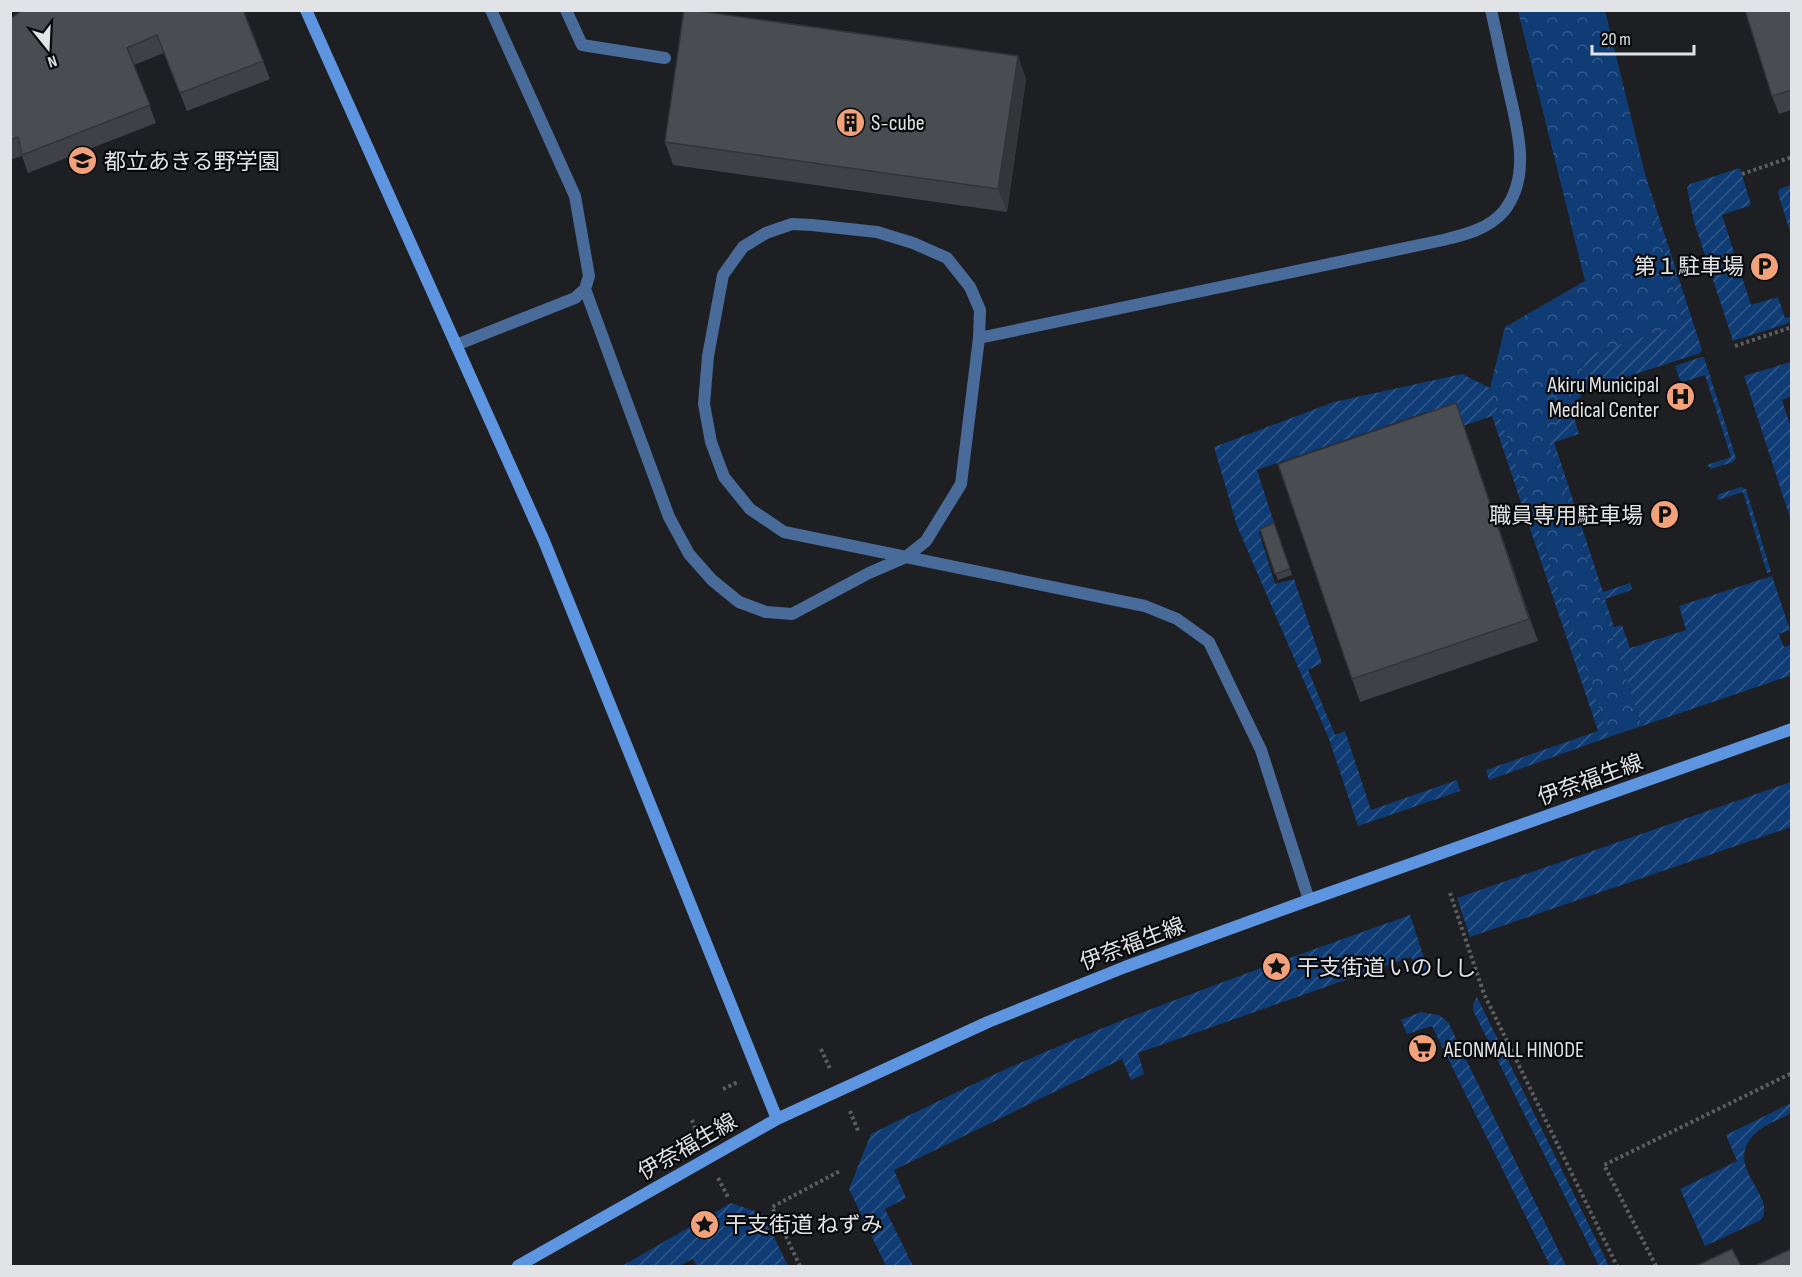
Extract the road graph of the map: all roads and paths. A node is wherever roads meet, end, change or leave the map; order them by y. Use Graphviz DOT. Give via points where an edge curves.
graph roads {
  1 [pos="306,10"];
  2 [pos="491,10"];
  3 [pos="566,10"];
  4 [pos="1491,10"];
  5 [pos="665,58"];
  6 [pos="1791,158"];
  7 [pos="1742,174"];
  8 [pos="585,289"];
  9 [pos="1791,327"];
  10 [pos="979,338"];
  11 [pos="456,345"];
  12 [pos="1735,346"];
  13 [pos="906,557"];
  14 [pos="1791,729"];
  15 [pos="1450,893"];
  16 [pos="1309,900"];
  17 [pos="821,1049"];
  18 [pos="827,1061"];
  19 [pos="1791,1073"];
  20 [pos="744,1080"];
  21 [pos="723,1089"];
  22 [pos="777,1119"];
  23 [pos="692,1120"];
  24 [pos="853,1120"];
  25 [pos="696,1132"];
  26 [pos="859,1133"];
  27 [pos="840,1172"];
  28 [pos="723,1188"];
  29 [pos="728,1197"];
  30 [pos="518,1266"];
  31 [pos="800,1266"];
  32 [pos="1617,1266"];
  33 [pos="1656,1266"];
  1 -- 11 [label="main road"];
  2 -- 8 [label="lane" via="575,196 589,276"];
  3 -- 5 [label="lane" via="582,45"];
  4 -- 10 [label="lane" via="1519,138 1521,167 1516,190 1504,212 1490,223 1443,240"];
  6 -- 7 [label="path"];
  8 -- 11 [label="lane" via="575,298"];
  8 -- 13 [label="lane" via="669,517 689,554 712,580 739,602 766,612 792,614"];
  9 -- 12 [label="path"];
  10 -- 13 [label="lane" via="961,484 926,541"];
  10 -- 13 [label="lane" via="980,310 970,287 947,258 877,232 792,224 766,233 743,248 723,275 708,356 704,404 711,442 724,477 750,509 784,532"];
  11 -- 22 [label="main road" via="544,541"];
  13 -- 16 [label="lane" via="1146,606 1178,619 1209,642 1261,750"];
  14 -- 16 [label="main road, 伊奈福生線"];
  15 -- 32 [label="path" via="1484,994"];
  16 -- 22 [label="main road, 伊奈福生線" via="988,1022"];
  17 -- 18 [label="path"];
  19 -- 33 [label="path" via="1604,1165"];
  20 -- 21 [label="path"];
  22 -- 30 [label="main road, 伊奈福生線"];
  23 -- 25 [label="path"];
  24 -- 26 [label="path"];
  27 -- 31 [label="path" via="772,1207"];
  28 -- 29 [label="path"];
}
